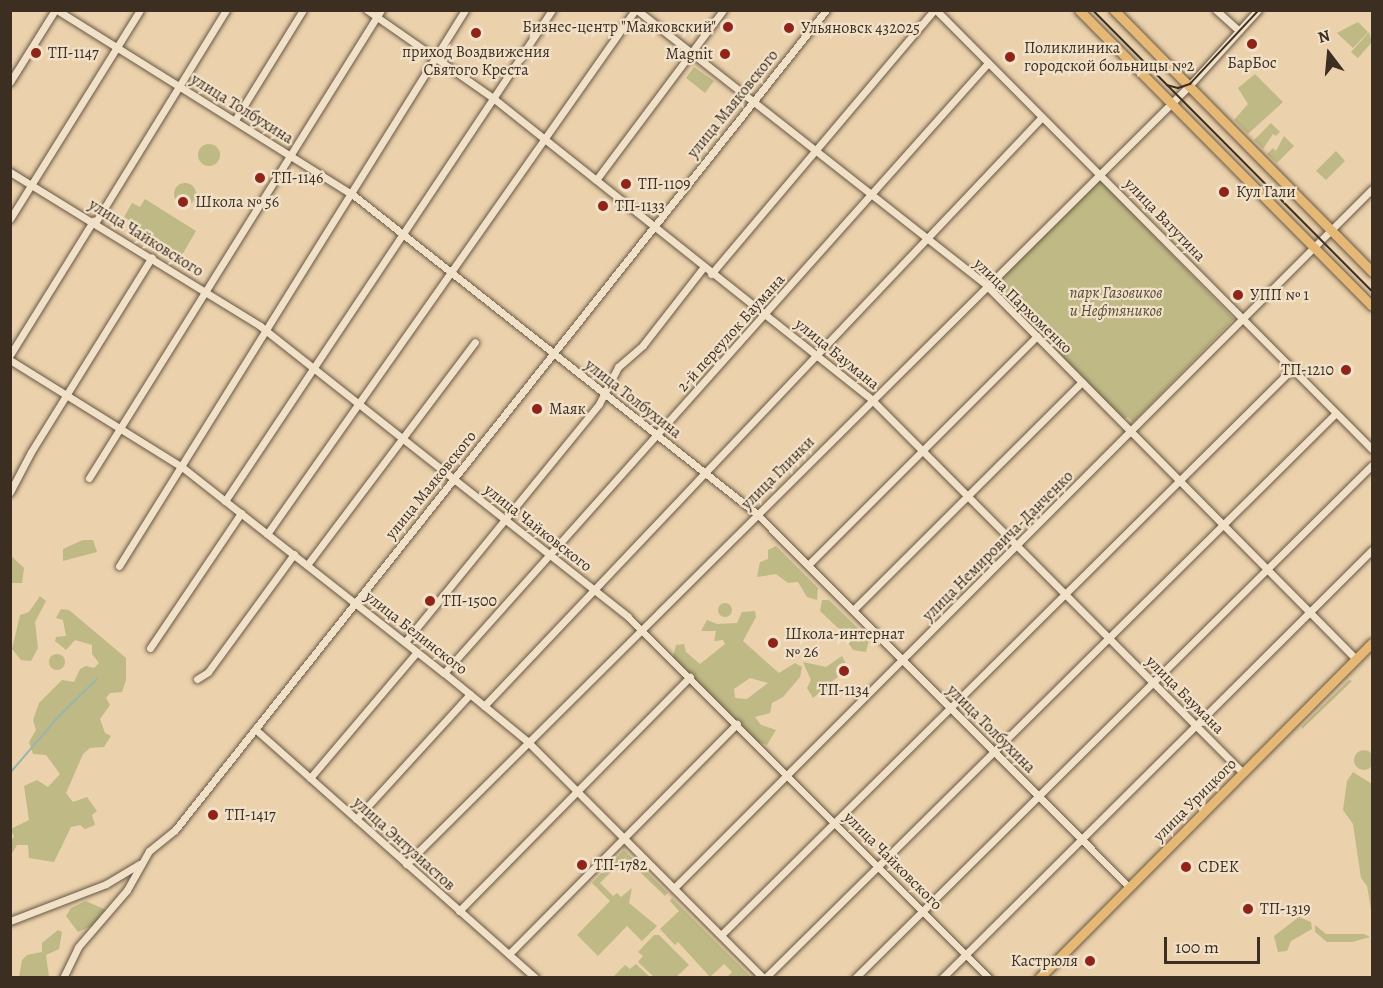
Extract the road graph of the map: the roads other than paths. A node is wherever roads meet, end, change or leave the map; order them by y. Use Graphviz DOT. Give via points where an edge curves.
graph roads {
  1 [pos="56,10"];
  2 [pos="140,10"];
  3 [pos="226,10"];
  4 [pos="303,10"];
  5 [pos="367,10"];
  6 [pos="465,10"];
  7 [pos="552,10"];
  8 [pos="636,10"];
  9 [pos="723,10"];
  10 [pos="826,10"];
  11 [pos="935,10"];
  12 [pos="1079,10"];
  13 [pos="1114,10"];
  14 [pos="1216,10"];
  15 [pos="1258,10"];
  16 [pos="379,14"];
  17 [pos="1239,31"];
  18 [pos="118,47"];
  19 [pos="692,53"];
  20 [pos="437,57"];
  21 [pos="988,63"];
  22 [pos="10,82"];
  23 [pos="181,86"];
  24 [pos="1189,86"];
  25 [pos="493,98"];
  26 [pos="753,101"];
  27 [pos="1170,103"];
  28 [pos="1042,117"];
  29 [pos="235,120"];
  30 [pos="545,139"];
  31 [pos="815,150"];
  32 [pos="290,154"];
  33 [pos="10,172"];
  34 [pos="1100,173"];
  35 [pos="596,180"];
  36 [pos="32,185"];
  37 [pos="1372,189"];
  38 [pos="352,194"];
  39 [pos="872,195"];
  40 [pos="10,219"];
  41 [pos="94,222"];
  42 [pos="654,226"];
  43 [pos="1333,232"];
  44 [pos="404,234"];
  45 [pos="926,238"];
  46 [pos="1316,249"];
  47 [pos="152,257"];
  48 [pos="704,268"];
  49 [pos="452,271"];
  50 [pos="1372,272"];
  51 [pos="711,274"];
  52 [pos="986,285"];
  53 [pos="206,291"];
  54 [pos="1372,306"];
  55 [pos="766,315"];
  56 [pos="1244,321"];
  57 [pos="267,332"];
  58 [pos="1037,336"];
  59 [pos="474,342"];
  60 [pos="553,353"];
  61 [pos="10,356"];
  62 [pos="817,356"];
  63 [pos="10,360"];
  64 [pos="1291,370"];
  65 [pos="314,371"];
  66 [pos="1082,382"];
  67 [pos="67,393"];
  68 [pos="606,394"];
  69 [pos="872,400"];
  70 [pos="357,405"];
  71 [pos="1335,414"];
  72 [pos="122,428"];
  73 [pos="1132,433"];
  74 [pos="657,434"];
  75 [pos="402,440"];
  76 [pos="1372,449"];
  77 [pos="922,450"];
  78 [pos="1372,465"];
  79 [pos="182,467"];
  80 [pos="706,473"];
  81 [pos="89,478"];
  82 [pos="454,479"];
  83 [pos="1180,481"];
  84 [pos="10,492"];
  85 [pos="967,495"];
  86 [pos="225,501"];
  87 [pos="241,513"];
  88 [pos="757,514"];
  89 [pos="506,520"];
  90 [pos="1223,524"];
  91 [pos="267,534"];
  92 [pos="1017,545"];
  93 [pos="1372,550"];
  94 [pos="294,554"];
  95 [pos="549,554"];
  96 [pos="307,565"];
  97 [pos="808,565"];
  98 [pos="119,566"];
  99 [pos="1266,569"];
  100 [pos="594,590"];
  101 [pos="1066,594"];
  102 [pos="355,603"];
  103 [pos="853,610"];
  104 [pos="1310,613"];
  105 [pos="641,628"];
  106 [pos="1109,638"];
  107 [pos="405,642"];
  108 [pos="1372,643"];
  109 [pos="150,648"];
  110 [pos="417,652"];
  111 [pos="903,659"];
  112 [pos="1356,659"];
  113 [pos="444,673"];
  114 [pos="690,677"];
  115 [pos="197,679"];
  116 [pos="1152,681"];
  117 [pos="470,694"];
  118 [pos="484,706"];
  119 [pos="951,708"];
  120 [pos="737,724"];
  121 [pos="1196,725"];
  122 [pos="255,729"];
  123 [pos="527,741"];
  124 [pos="994,751"];
  125 [pos="1243,773"];
  126 [pos="787,775"];
  127 [pos="310,778"];
  128 [pos="579,792"];
  129 [pos="1037,795"];
  130 [pos="356,819"];
  131 [pos="835,823"];
  132 [pos="624,838"];
  133 [pos="1081,839"];
  134 [pos="144,860"];
  135 [pos="406,864"];
  136 [pos="879,866"];
  137 [pos="1129,887"];
  138 [pos="674,888"];
  139 [pos="922,910"];
  140 [pos="459,911"];
  141 [pos="10,921"];
  142 [pos="721,935"];
  143 [pos="509,954"];
  144 [pos="965,954"];
  145 [pos="63,978"];
  146 [pos="535,978"];
  147 [pos="764,978"];
  148 [pos="855,978"];
  149 [pos="942,978"];
  150 [pos="989,978"];
  151 [pos="1039,978"];
  1 -- 18 [label="street, улица Толбухина"];
  1 -- 22 [label="street"];
  2 -- 18 [label="street"];
  3 -- 23 [label="street"];
  4 -- 29 [label="street"];
  5 -- 16 [label="street, улица Баумана"];
  6 -- 20 [label="street"];
  7 -- 25 [label="street"];
  8 -- 19 [label="street, улица Пархоменко"];
  8 -- 30 [label="street"];
  9 -- 19 [label="street"];
  10 -- 26 [label="street, улица Маяковского"];
  11 -- 21 [label="street, улица Ватутина"];
  11 -- 31 [label="street"];
  12 -- 27 [label="main road"];
  13 -- 24 [label="main road"];
  14 -- 17 [label="street"];
  15 -- 17 [label="street, улица Глинки"];
  16 -- 20 [label="street, улица Баумана"];
  16 -- 32 [label="street"];
  17 -- 24 [label="street, улица Глинки"];
  18 -- 23 [label="street, улица Толбухина"];
  18 -- 36 [label="street"];
  19 -- 26 [label="street, улица Пархоменко"];
  19 -- 35 [label="street"];
  20 -- 25 [label="street, улица Баумана"];
  20 -- 38 [label="street"];
  21 -- 28 [label="street, улица Ватутина"];
  21 -- 39 [label="street, 2-й переулок Баумана"];
  23 -- 29 [label="street, улица Толбухина"];
  23 -- 41 [label="street"];
  24 -- 27 [label="street, улица Глинки"];
  24 -- 43 [label="main road"];
  25 -- 30 [label="street, улица Баумана"];
  25 -- 44 [label="street"];
  26 -- 31 [label="street, улица Пархоменко"];
  26 -- 42 [label="street, улица Маяковского"];
  27 -- 34 [label="street, улица Глинки"];
  27 -- 46 [label="main road"];
  28 -- 34 [label="street, улица Ватутина"];
  28 -- 45 [label="street"];
  29 -- 32 [label="street, улица Толбухина"];
  30 -- 35 [label="street, улица Баумана"];
  30 -- 49 [label="street"];
  31 -- 39 [label="street, улица Пархоменко"];
  31 -- 51 [label="street"];
  32 -- 38 [label="street, улица Толбухина"];
  32 -- 53 [label="street"];
  33 -- 36 [label="street, улица Чайковского"];
  34 -- 52 [label="street, улица Глинки"];
  34 -- 56 [label="street, улица Ватутина"];
  35 -- 42 [label="street, улица Баумана"];
  36 -- 40 [label="street"];
  36 -- 41 [label="street, улица Чайковского"];
  37 -- 43 [label="street, улица Немировича-Данченко"];
  38 -- 44 [label="street, улица Толбухина"];
  38 -- 57 [label="street"];
  39 -- 45 [label="street, улица Пархоменко"];
  39 -- 55 [label="street, 2-й переулок Баумана"];
  41 -- 47 [label="street, улица Чайковского"];
  41 -- 61 [label="street"];
  42 -- 48 [label="street, улица Баумана"];
  42 -- 60 [label="street, улица Маяковского"];
  43 -- 46 [label="street, улица Немировича-Данченко"];
  43 -- 50 [label="main road"];
  44 -- 49 [label="street, улица Толбухина"];
  44 -- 65 [label="street"];
  45 -- 52 [label="street, улица Пархоменко"];
  45 -- 62 [label="street"];
  46 -- 54 [label="main road"];
  46 -- 56 [label="street, улица Немировича-Данченко"];
  47 -- 53 [label="street, улица Чайковского"];
  47 -- 67 [label="street"];
  48 -- 51 [label="street, улица Баумана"];
  48 -- 68 [label="street" via="643,345 618,367"];
  49 -- 60 [label="street, улица Толбухина"];
  49 -- 70 [label="street"];
  51 -- 55 [label="street, улица Баумана"];
  52 -- 58 [label="street, улица Пархоменко"];
  52 -- 69 [label="street, улица Глинки"];
  53 -- 57 [label="street, улица Чайковского"];
  53 -- 72 [label="street"];
  55 -- 62 [label="street, улица Баумана"];
  55 -- 74 [label="street, 2-й переулок Баумана"];
  56 -- 64 [label="street, улица Ватутина"];
  56 -- 73 [label="street, улица Немировича-Данченко"];
  57 -- 65 [label="street, улица Чайковского"];
  57 -- 79 [label="street"];
  58 -- 66 [label="street, улица Пархоменко"];
  58 -- 77 [label="street"];
  59 -- 75 [label="street"];
  60 -- 68 [label="street, улица Толбухина"];
  60 -- 82 [label="street, улица Маяковского"];
  62 -- 69 [label="street, улица Баумана"];
  62 -- 80 [label="street"];
  63 -- 67 [label="street, улица Белинского"];
  64 -- 71 [label="street, улица Ватутина"];
  64 -- 83 [label="street"];
  65 -- 70 [label="street, улица Чайковского"];
  65 -- 86 [label="street"];
  66 -- 73 [label="street, улица Пархоменко"];
  66 -- 85 [label="street"];
  67 -- 72 [label="street, улица Белинского"];
  67 -- 84 [label="street"];
  68 -- 74 [label="street, улица Толбухина"];
  68 -- 89 [label="street"];
  69 -- 77 [label="street, улица Баумана"];
  69 -- 88 [label="street, улица Глинки"];
  70 -- 75 [label="street, улица Чайковского"];
  70 -- 91 [label="street"];
  71 -- 76 [label="street, улица Ватутина"];
  71 -- 90 [label="street"];
  72 -- 79 [label="street, улица Белинского"];
  72 -- 81 [label="street"];
  73 -- 83 [label="street, улица Пархоменко"];
  73 -- 92 [label="street, улица Немировича-Данченко"];
  74 -- 80 [label="street, улица Толбухина"];
  74 -- 95 [label="street, 2-й переулок Баумана"];
  75 -- 82 [label="street, улица Чайковского"];
  75 -- 96 [label="street"];
  77 -- 85 [label="street, улица Баумана"];
  77 -- 97 [label="street"];
  78 -- 99 [label="street"];
  79 -- 86 [label="street, улица Белинского"];
  79 -- 98 [label="street"];
  80 -- 88 [label="street, улица Толбухина"];
  80 -- 100 [label="street"];
  82 -- 89 [label="street, улица Чайковского"];
  82 -- 102 [label="street, улица Маяковского"];
  83 -- 90 [label="street, улица Пархоменко"];
  83 -- 101 [label="street"];
  85 -- 92 [label="street, улица Баумана"];
  85 -- 103 [label="street"];
  86 -- 87 [label="street, улица Белинского"];
  87 -- 91 [label="street, улица Белинского"];
  87 -- 109 [label="street"];
  88 -- 97 [label="street, улица Толбухина"];
  88 -- 105 [label="street, улица Глинки"];
  89 -- 95 [label="street, улица Чайковского"];
  89 -- 107 [label="street"];
  90 -- 99 [label="street, улица Пархоменко"];
  90 -- 106 [label="street"];
  91 -- 94 [label="street, улица Белинского"];
  92 -- 101 [label="street, улица Баумана"];
  92 -- 111 [label="street, улица Немировича-Данченко"];
  93 -- 104 [label="street"];
  94 -- 96 [label="street, улица Белинского"];
  94 -- 115 [label="street" via="207,672"];
  95 -- 100 [label="street, улица Чайковского"];
  95 -- 113 [label="street, 2-й переулок Баумана"];
  96 -- 102 [label="street, улица Белинского"];
  97 -- 103 [label="street, улица Толбухина"];
  99 -- 104 [label="street, улица Пархоменко"];
  99 -- 116 [label="street"];
  100 -- 105 [label="street, улица Чайковского"];
  100 -- 118 [label="street"];
  101 -- 106 [label="street, улица Баумана"];
  101 -- 119 [label="street"];
  102 -- 107 [label="street, улица Белинского"];
  102 -- 122 [label="street, улица Маяковского"];
  103 -- 111 [label="street, улица Толбухина"];
  104 -- 112 [label="street, улица Пархоменко"];
  104 -- 121 [label="street"];
  105 -- 114 [label="street, улица Чайковского"];
  105 -- 123 [label="street, улица Глинки"];
  106 -- 116 [label="street, улица Баумана"];
  106 -- 124 [label="street"];
  107 -- 110 [label="street, улица Белинского"];
  108 -- 112 [label="main road, улица Урицкого"];
  110 -- 113 [label="street, улица Белинского"];
  110 -- 127 [label="street"];
  111 -- 119 [label="street, улица Толбухина"];
  111 -- 126 [label="street, улица Немировича-Данченко"];
  112 -- 125 [label="main road, улица Урицкого"];
  113 -- 117 [label="street, улица Белинского"];
  114 -- 120 [label="street, улица Чайковского"];
  114 -- 128 [label="street"];
  116 -- 121 [label="street, улица Баумана"];
  116 -- 129 [label="street"];
  117 -- 118 [label="street, улица Белинского"];
  117 -- 130 [label="street"];
  118 -- 123 [label="street, улица Белинского"];
  119 -- 124 [label="street, улица Толбухина"];
  119 -- 131 [label="street"];
  120 -- 126 [label="street, улица Чайковского"];
  120 -- 132 [label="street"];
  121 -- 125 [label="street, улица Баумана"];
  121 -- 133 [label="street"];
  122 -- 127 [label="street, улица Энтузиастов"];
  122 -- 134 [label="street, улица Маяковского" via="175,830 153,846"];
  123 -- 128 [label="street, улица Белинского"];
  123 -- 135 [label="street, улица Глинки"];
  124 -- 129 [label="street, улица Толбухина"];
  124 -- 136 [label="street"];
  125 -- 137 [label="main road, улица Урицкого"];
  126 -- 131 [label="street, улица Чайковского"];
  126 -- 138 [label="street, улица Немировича-Данченко"];
  127 -- 130 [label="street, улица Энтузиастов"];
  128 -- 132 [label="street, улица Белинского"];
  128 -- 140 [label="street"];
  129 -- 133 [label="street, улица Толбухина"];
  129 -- 139 [label="street"];
  130 -- 135 [label="street, улица Энтузиастов"];
  131 -- 136 [label="street, улица Чайковского"];
  131 -- 142 [label="street"];
  132 -- 138 [label="street, улица Белинского"];
  132 -- 143 [label="street"];
  133 -- 137 [label="street, улица Толбухина"];
  133 -- 144 [label="street"];
  134 -- 141 [label="street" via="106,884"];
  134 -- 145 [label="street, улица Маяковского" via="127,890 78,947"];
  135 -- 140 [label="street, улица Энтузиастов"];
  136 -- 139 [label="street, улица Чайковского"];
  136 -- 147 [label="street"];
  137 -- 151 [label="main road, улица Урицкого"];
  138 -- 142 [label="street, улица Белинского"];
  139 -- 144 [label="street, улица Чайковского"];
  139 -- 148 [label="street"];
  140 -- 143 [label="street, улица Энтузиастов"];
  142 -- 147 [label="street, улица Белинского"];
  143 -- 146 [label="street, улица Энтузиастов"];
  144 -- 149 [label="street"];
  144 -- 150 [label="street, улица Чайковского"];
}
